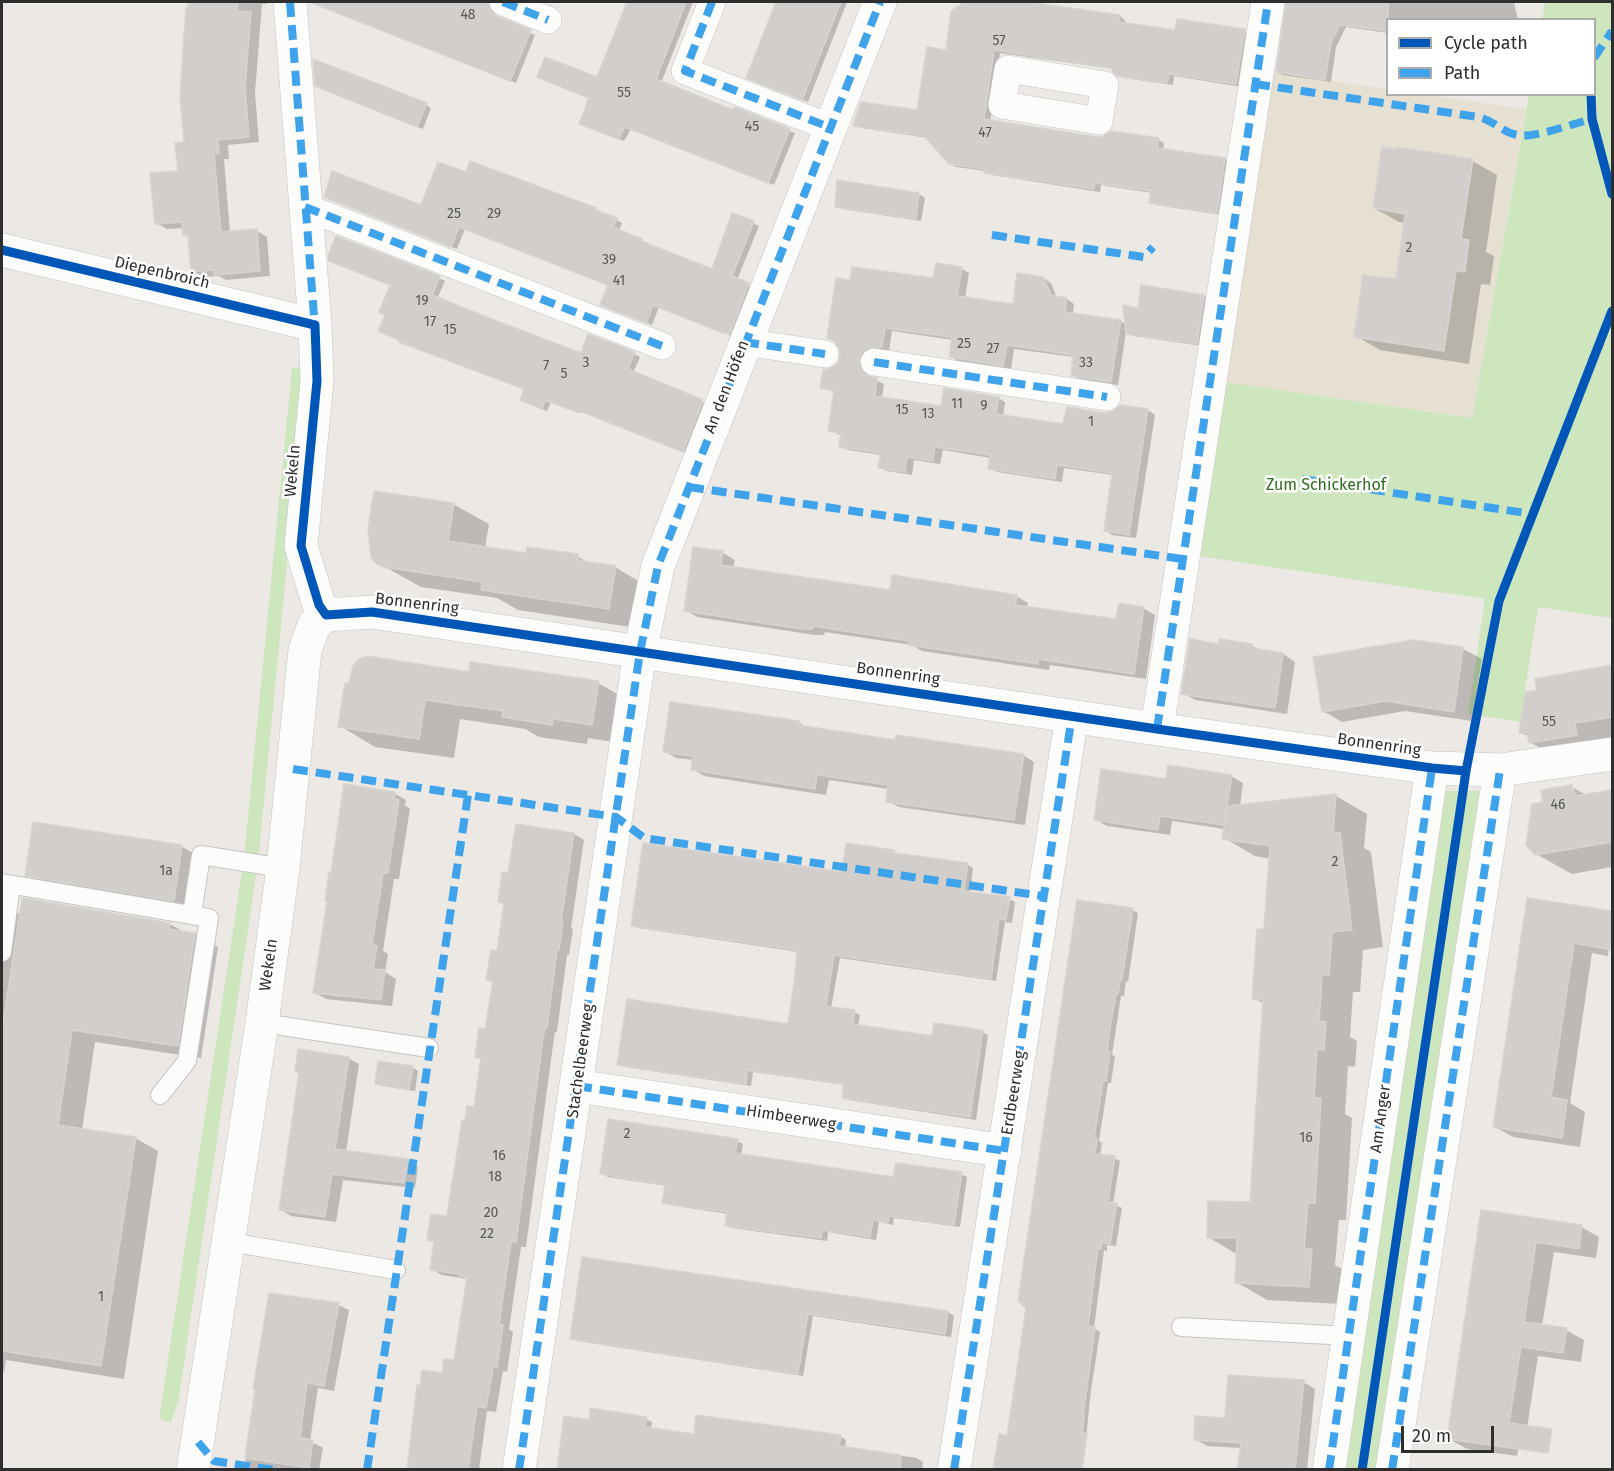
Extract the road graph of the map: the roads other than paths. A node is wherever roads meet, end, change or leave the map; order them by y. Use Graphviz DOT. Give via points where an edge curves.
graph roads {
  1 [pos="290,2"];
  2 [pos="503,2"];
  3 [pos="712,2"];
  4 [pos="880,2"];
  5 [pos="1268,2"];
  6 [pos="548,20"];
  7 [pos="829,127"];
  8 [pos="305,207"];
  9 [pos="2,250"];
  10 [pos="315,325"];
  11 [pos="744,342"];
  12 [pos="662,346"];
  13 [pos="825,354"];
  14 [pos="874,362"];
  15 [pos="1107,397"];
  16 [pos="326,615"];
  17 [pos="640,652"];
  18 [pos="1072,716"];
  19 [pos="1157,729"];
  20 [pos="1612,754"];
  21 [pos="1432,768"];
  22 [pos="1500,770"];
  23 [pos="283,868"];
  24 [pos="6,884"];
  25 [pos="192,915"];
  26 [pos="2,952"];
  27 [pos="262,1023"];
  28 [pos="429,1048"];
  29 [pos="577,1086"];
  30 [pos="160,1095"];
  31 [pos="1005,1151"];
  32 [pos="229,1242"];
  33 [pos="396,1270"];
  34 [pos="1181,1327"];
  35 [pos="1349,1336"];
  36 [pos="193,1470"];
  37 [pos="519,1470"];
  38 [pos="954,1470"];
  39 [pos="1329,1470"];
  40 [pos="1392,1470"];
  1 -- 8 [label="street, Wekeln"];
  2 -- 6 [label="street"];
  3 -- 7 [label="street" via="685,71"];
  4 -- 7 [label="street, An den Höfen"];
  5 -- 19 [label="street"];
  7 -- 11 [label="street, An den Höfen"];
  8 -- 10 [label="street, Wekeln"];
  8 -- 12 [label="street"];
  9 -- 10 [label="street, Diepenbroich"];
  10 -- 16 [label="street, Wekeln" via="317,381 301,546 319,605"];
  11 -- 13 [label="street"];
  11 -- 17 [label="street, An den Höfen" via="658,566"];
  14 -- 15 [label="street"];
  16 -- 17 [label="street, Bonnenring" via="372,612"];
  16 -- 23 [label="street, Wekeln" via="314,625 306,650"];
  17 -- 18 [label="street, Bonnenring"];
  17 -- 29 [label="street, Stachelbeerweg"];
  18 -- 19 [label="street, Bonnenring"];
  18 -- 31 [label="street, Erdbeerweg"];
  19 -- 21 [label="street, Bonnenring"];
  20 -- 22 [label="street, Bonnenring"];
  21 -- 22 [label="street, Bonnenring"];
  21 -- 35 [label="street, Am Anger"];
  22 -- 40 [label="street"];
  23 -- 25 [label="lane" via="201,855"];
  23 -- 27 [label="street, Wekeln"];
  24 -- 25 [label="lane"];
  24 -- 26 [label="lane"];
  25 -- 30 [label="lane" via="209,918 188,1061"];
  27 -- 28 [label="lane"];
  27 -- 32 [label="street, Wekeln"];
  29 -- 31 [label="street, Himbeerweg"];
  29 -- 37 [label="street, Stachelbeerweg"];
  31 -- 38 [label="street, Erdbeerweg"];
  32 -- 33 [label="lane"];
  32 -- 36 [label="street, Wekeln"];
  34 -- 35 [label="lane"];
  35 -- 39 [label="street, Am Anger"];
}
